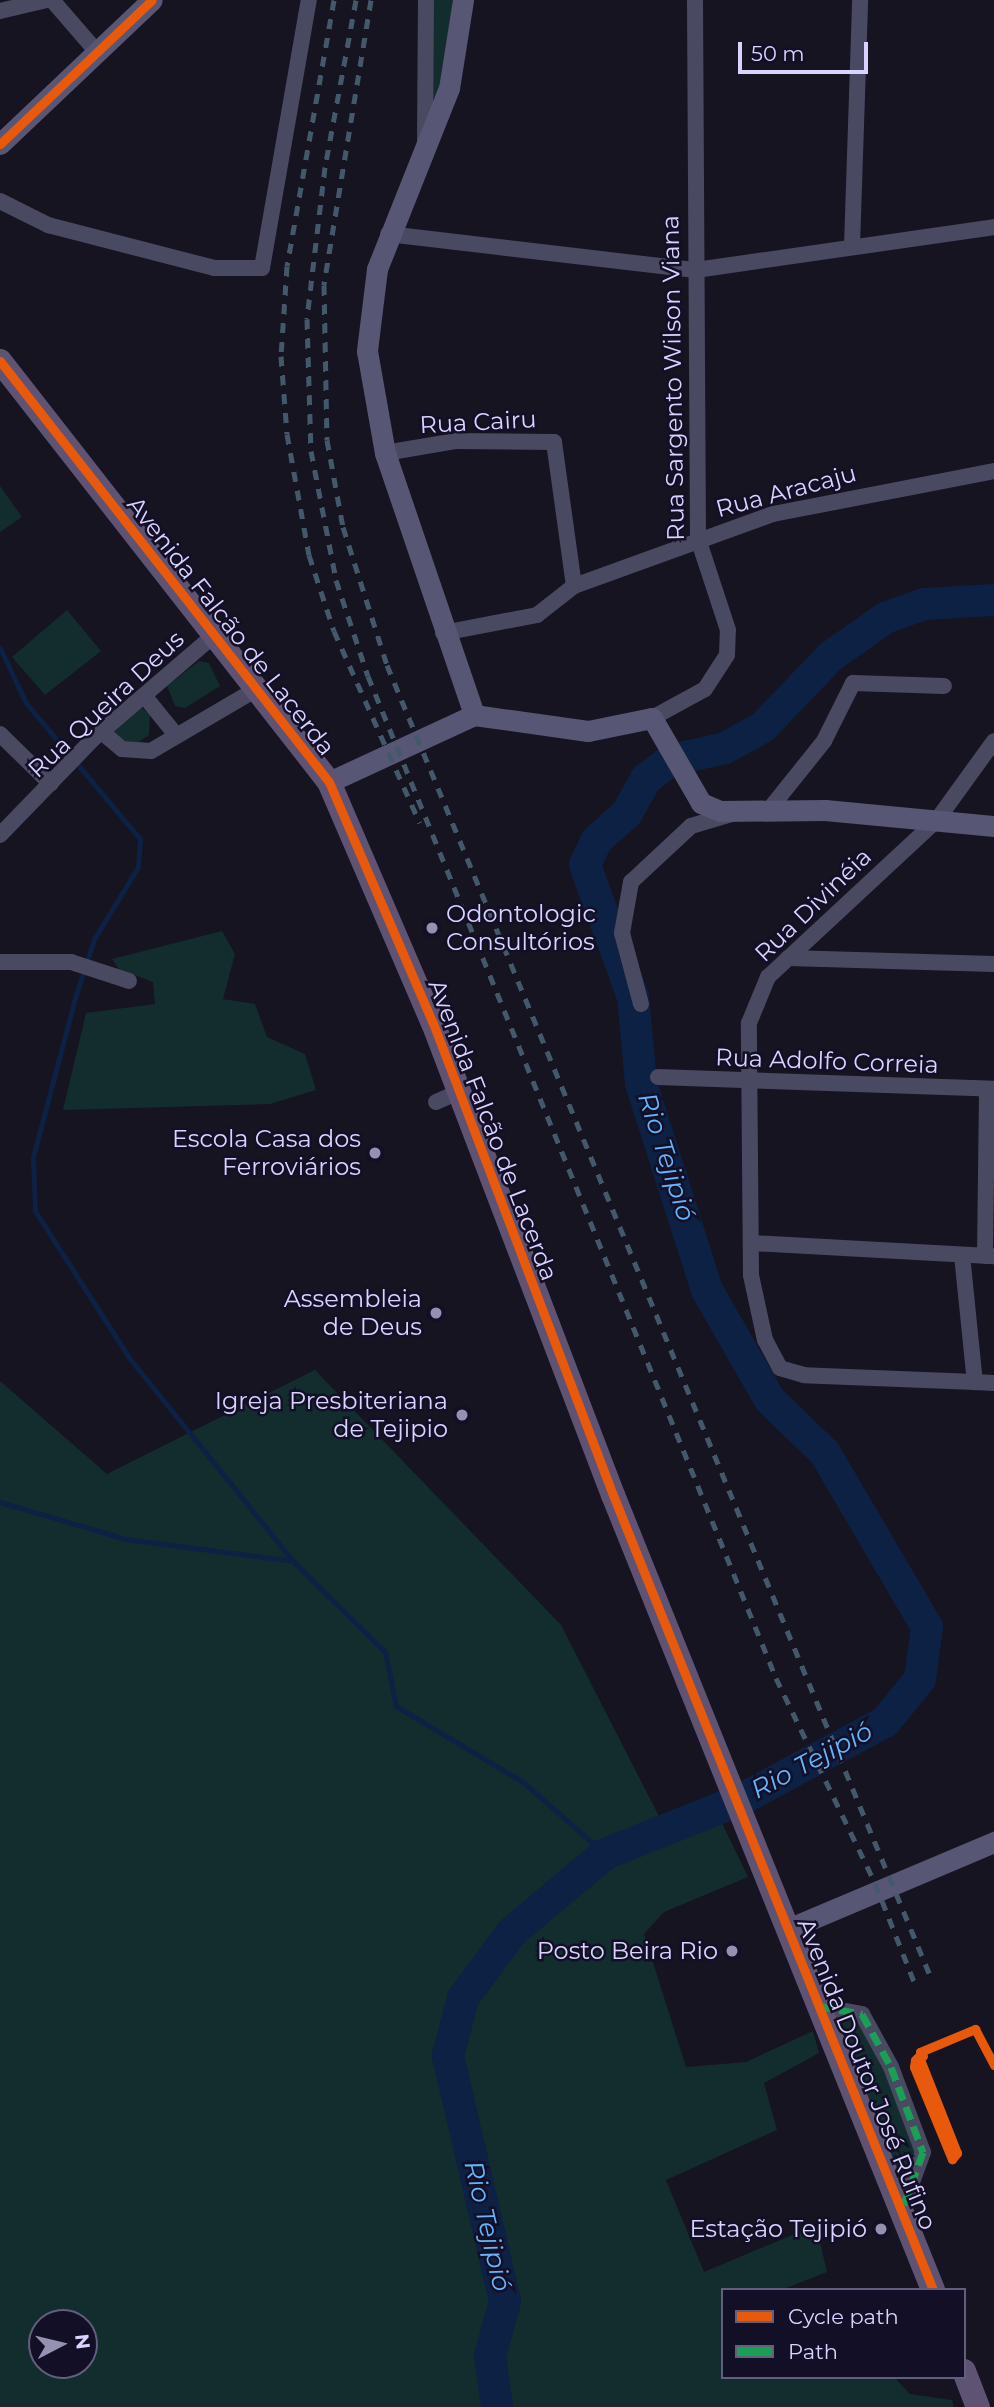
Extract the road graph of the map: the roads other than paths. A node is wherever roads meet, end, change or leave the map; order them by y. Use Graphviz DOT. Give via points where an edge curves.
graph roads {
  1 [pos="46,0"];
  2 [pos="52,0"];
  3 [pos="152,0"];
  4 [pos="309,0"];
  5 [pos="426,0"];
  6 [pos="463,0"];
  7 [pos="695,0"];
  8 [pos="860,0"];
  9 [pos="0,11"];
  10 [pos="97,52"];
  11 [pos="0,144"];
  12 [pos="425,148"];
  13 [pos="0,201"];
  14 [pos="994,227"];
  15 [pos="388,234"];
  16 [pos="852,246"];
  17 [pos="696,270"];
  18 [pos="0,361"];
  19 [pos="386,453"];
  20 [pos="994,471"];
  21 [pos="698,539"];
  22 [pos="575,586"];
  23 [pos="443,633"];
  24 [pos="214,636"];
  25 [pos="944,686"];
  26 [pos="255,690"];
  27 [pos="146,698"];
  28 [pos="474,715"];
  29 [pos="652,718"];
  30 [pos="0,734"];
  31 [pos="176,735"];
  32 [pos="98,736"];
  33 [pos="994,741"];
  34 [pos="329,782"];
  35 [pos="51,783"];
  36 [pos="768,811"];
  37 [pos="734,813"];
  38 [pos="937,820"];
  39 [pos="994,826"];
  40 [pos="0,835"];
  41 [pos="788,958"];
  42 [pos="0,962"];
  43 [pos="994,964"];
  44 [pos="129,981"];
  45 [pos="641,1004"];
  46 [pos="658,1077"];
  47 [pos="749,1082"];
  48 [pos="990,1089"];
  49 [pos="751,1243"];
  50 [pos="962,1255"];
  51 [pos="989,1256"];
  52 [pos="975,1381"];
  53 [pos="994,1383"];
  54 [pos="994,1842"];
  55 [pos="764,1872"];
  56 [pos="788,1929"];
  57 [pos="819,2006"];
  58 [pos="902,2210"];
  59 [pos="932,2288"];
  60 [pos="966,2376"];
  61 [pos="978,2407"];
  1 -- 9 [label="street"];
  2 -- 10 [label="street"];
  3 -- 10 [label="street"];
  4 -- 13 [label="street" via="261,268 214,268 48,225"];
  5 -- 12 [label="street"];
  6 -- 12 [label="street" via="449,88"];
  7 -- 17 [label="street, Rua Sargento Wilson Viana"];
  8 -- 16 [label="street"];
  10 -- 11 [label="street"];
  12 -- 15 [label="street"];
  14 -- 16 [label="street"];
  15 -- 17 [label="street"];
  15 -- 19 [label="street" via="367,328"];
  16 -- 17 [label="street"];
  17 -- 21 [label="street, Rua Sargento Wilson Viana"];
  18 -- 24 [label="main road, Avenida Falcão de Lacerda"];
  19 -- 22 [label="street, Rua Cairu" via="455,441 554,442"];
  19 -- 23 [label="street"];
  20 -- 21 [label="street, Rua Aracaju" via="811,504"];
  21 -- 22 [label="street, Rua Aracaju"];
  21 -- 29 [label="street, Rua Sargento Wilson Viana" via="728,630 727,655 705,689"];
  22 -- 23 [label="street, Rua Aracaju" via="537,615"];
  23 -- 28 [label="street"];
  24 -- 26 [label="main road, Avenida Falcão de Lacerda"];
  24 -- 27 [label="street, Rua Queira Deus"];
  25 -- 36 [label="street" via="853,683 824,741"];
  26 -- 31 [label="street"];
  26 -- 34 [label="main road, Avenida Falcão de Lacerda"];
  27 -- 31 [label="street"];
  27 -- 32 [label="street, Rua Queira Deus"];
  28 -- 29 [label="street, Rua Sargento Wilson Viana" via="618,729"];
  28 -- 34 [label="street"];
  29 -- 37 [label="street" via="668,755 701,803"];
  30 -- 35 [label="street"];
  31 -- 32 [label="street" via="136,754"];
  32 -- 35 [label="street, Rua Queira Deus"];
  33 -- 38 [label="street, Rua Divinéia"];
  34 -- 55 [label="main road, Avenida Falcão de Lacerda" via="447,1097"];
  35 -- 40 [label="street, Rua Queira Deus"];
  36 -- 37 [label="street"];
  36 -- 38 [label="street"];
  37 -- 45 [label="street" via="691,826 632,882 622,933"];
  38 -- 39 [label="street"];
  38 -- 41 [label="street, Rua Divinéia"];
  41 -- 43 [label="street"];
  41 -- 47 [label="street, Rua Divinéia" via="753,1005"];
  42 -- 44 [label="street" via="80,964"];
  46 -- 47 [label="street, Rua Adolfo Correia"];
  47 -- 48 [label="street, Rua Adolfo Correia"];
  47 -- 49 [label="street, Rua Divinéia"];
  48 -- 51 [label="street"];
  49 -- 50 [label="street"];
  49 -- 52 [label="street, Rua Divinéia" via="754,1301 780,1368 804,1375"];
  50 -- 51 [label="street"];
  50 -- 52 [label="street"];
  52 -- 53 [label="street"];
  54 -- 56 [label="street"];
  55 -- 56 [label="main road, Avenida Doutor José Rufino"];
  56 -- 57 [label="main road, Avenida Doutor José Rufino"];
  57 -- 58 [label="main road, Avenida Doutor José Rufino"];
  57 -- 58 [label="street" via="868,2019 891,2067 923,2152"];
  58 -- 59 [label="main road, Avenida Doutor José Rufino"];
  60 -- 61 [label="main road"];
}
